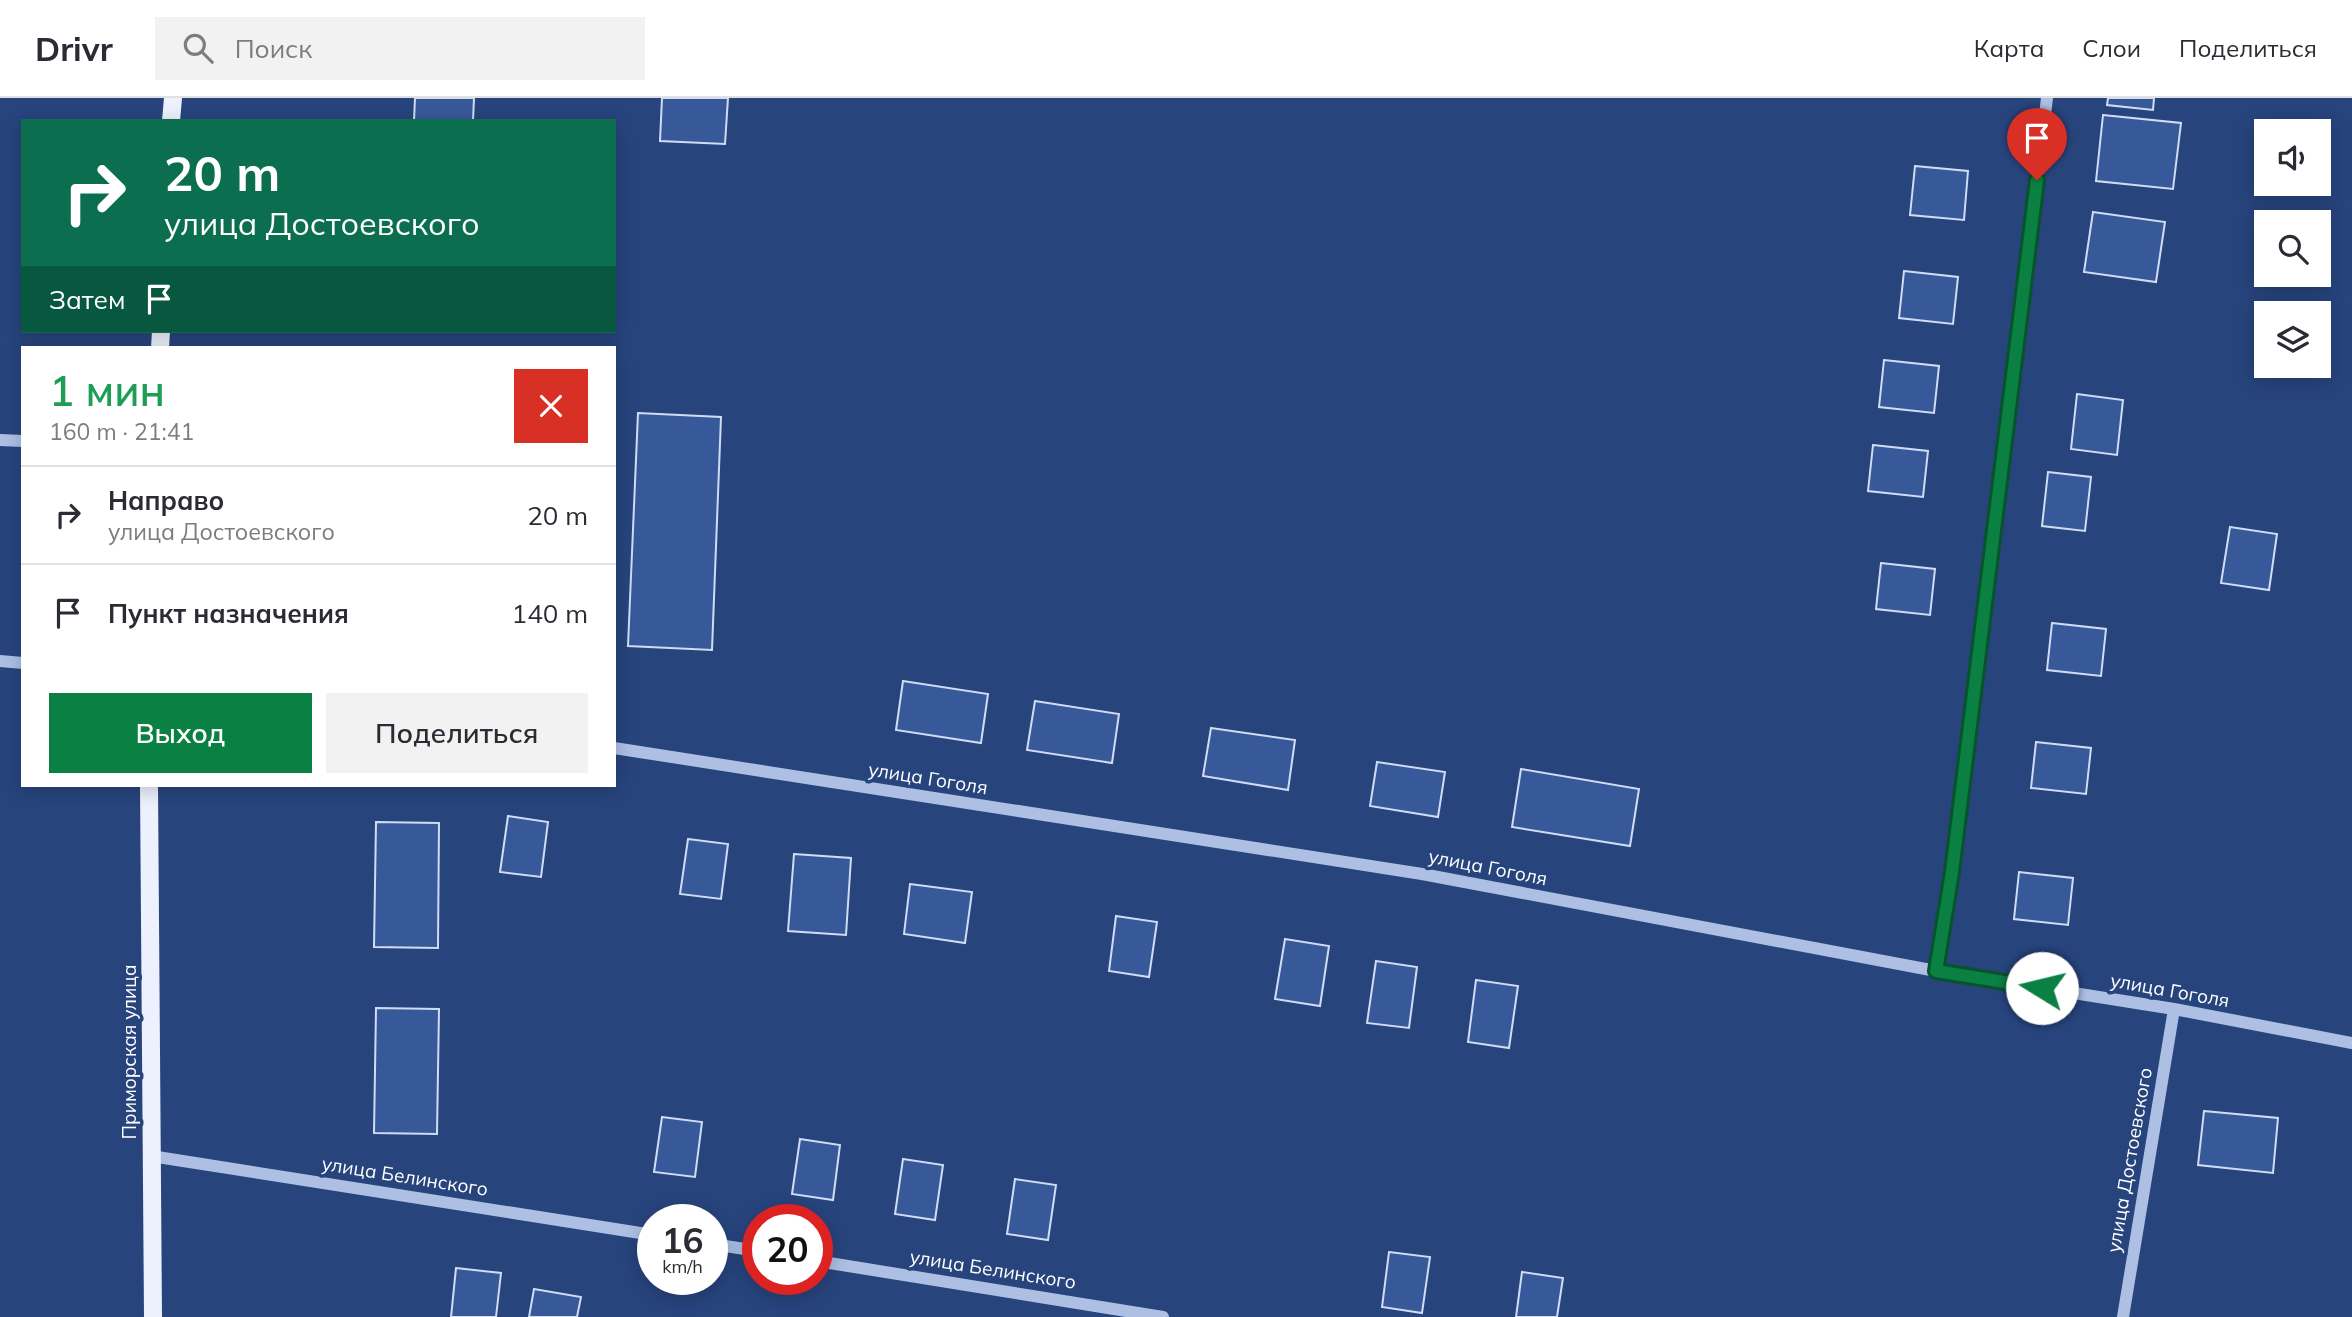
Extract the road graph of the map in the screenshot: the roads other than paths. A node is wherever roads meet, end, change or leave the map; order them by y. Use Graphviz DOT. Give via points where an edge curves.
graph roads {
  1 [pos="173,98"];
  2 [pos="2047,98"];
  3 [pos="171,119"];
  4 [pos="0,440"];
  5 [pos="21,441"];
  6 [pos="0,661"];
  7 [pos="21,663"];
  8 [pos="616,748"];
  9 [pos="149,787"];
  10 [pos="1936,971"];
  11 [pos="2174,1009"];
  12 [pos="2352,1044"];
  13 [pos="151,1156"];
  14 [pos="637,1232"];
  15 [pos="833,1264"];
  16 [pos="153,1317"];
  17 [pos="1163,1317"];
  18 [pos="2123,1317"];
  1 -- 3 [label="main road"];
  2 -- 10 [label="lane"];
  4 -- 5 [label="lane"];
  6 -- 7 [label="lane"];
  8 -- 10 [label="lane, улица Гоголя" via="1422,874"];
  9 -- 13 [label="main road, Приморская улица"];
  10 -- 11 [label="lane, улица Гоголя"];
  11 -- 12 [label="lane, улица Гоголя"];
  11 -- 18 [label="lane, улица Достоевского"];
  13 -- 14 [label="lane, улица Белинского"];
  13 -- 16 [label="main road, Приморская улица"];
  15 -- 17 [label="lane, улица Белинского"];
}
